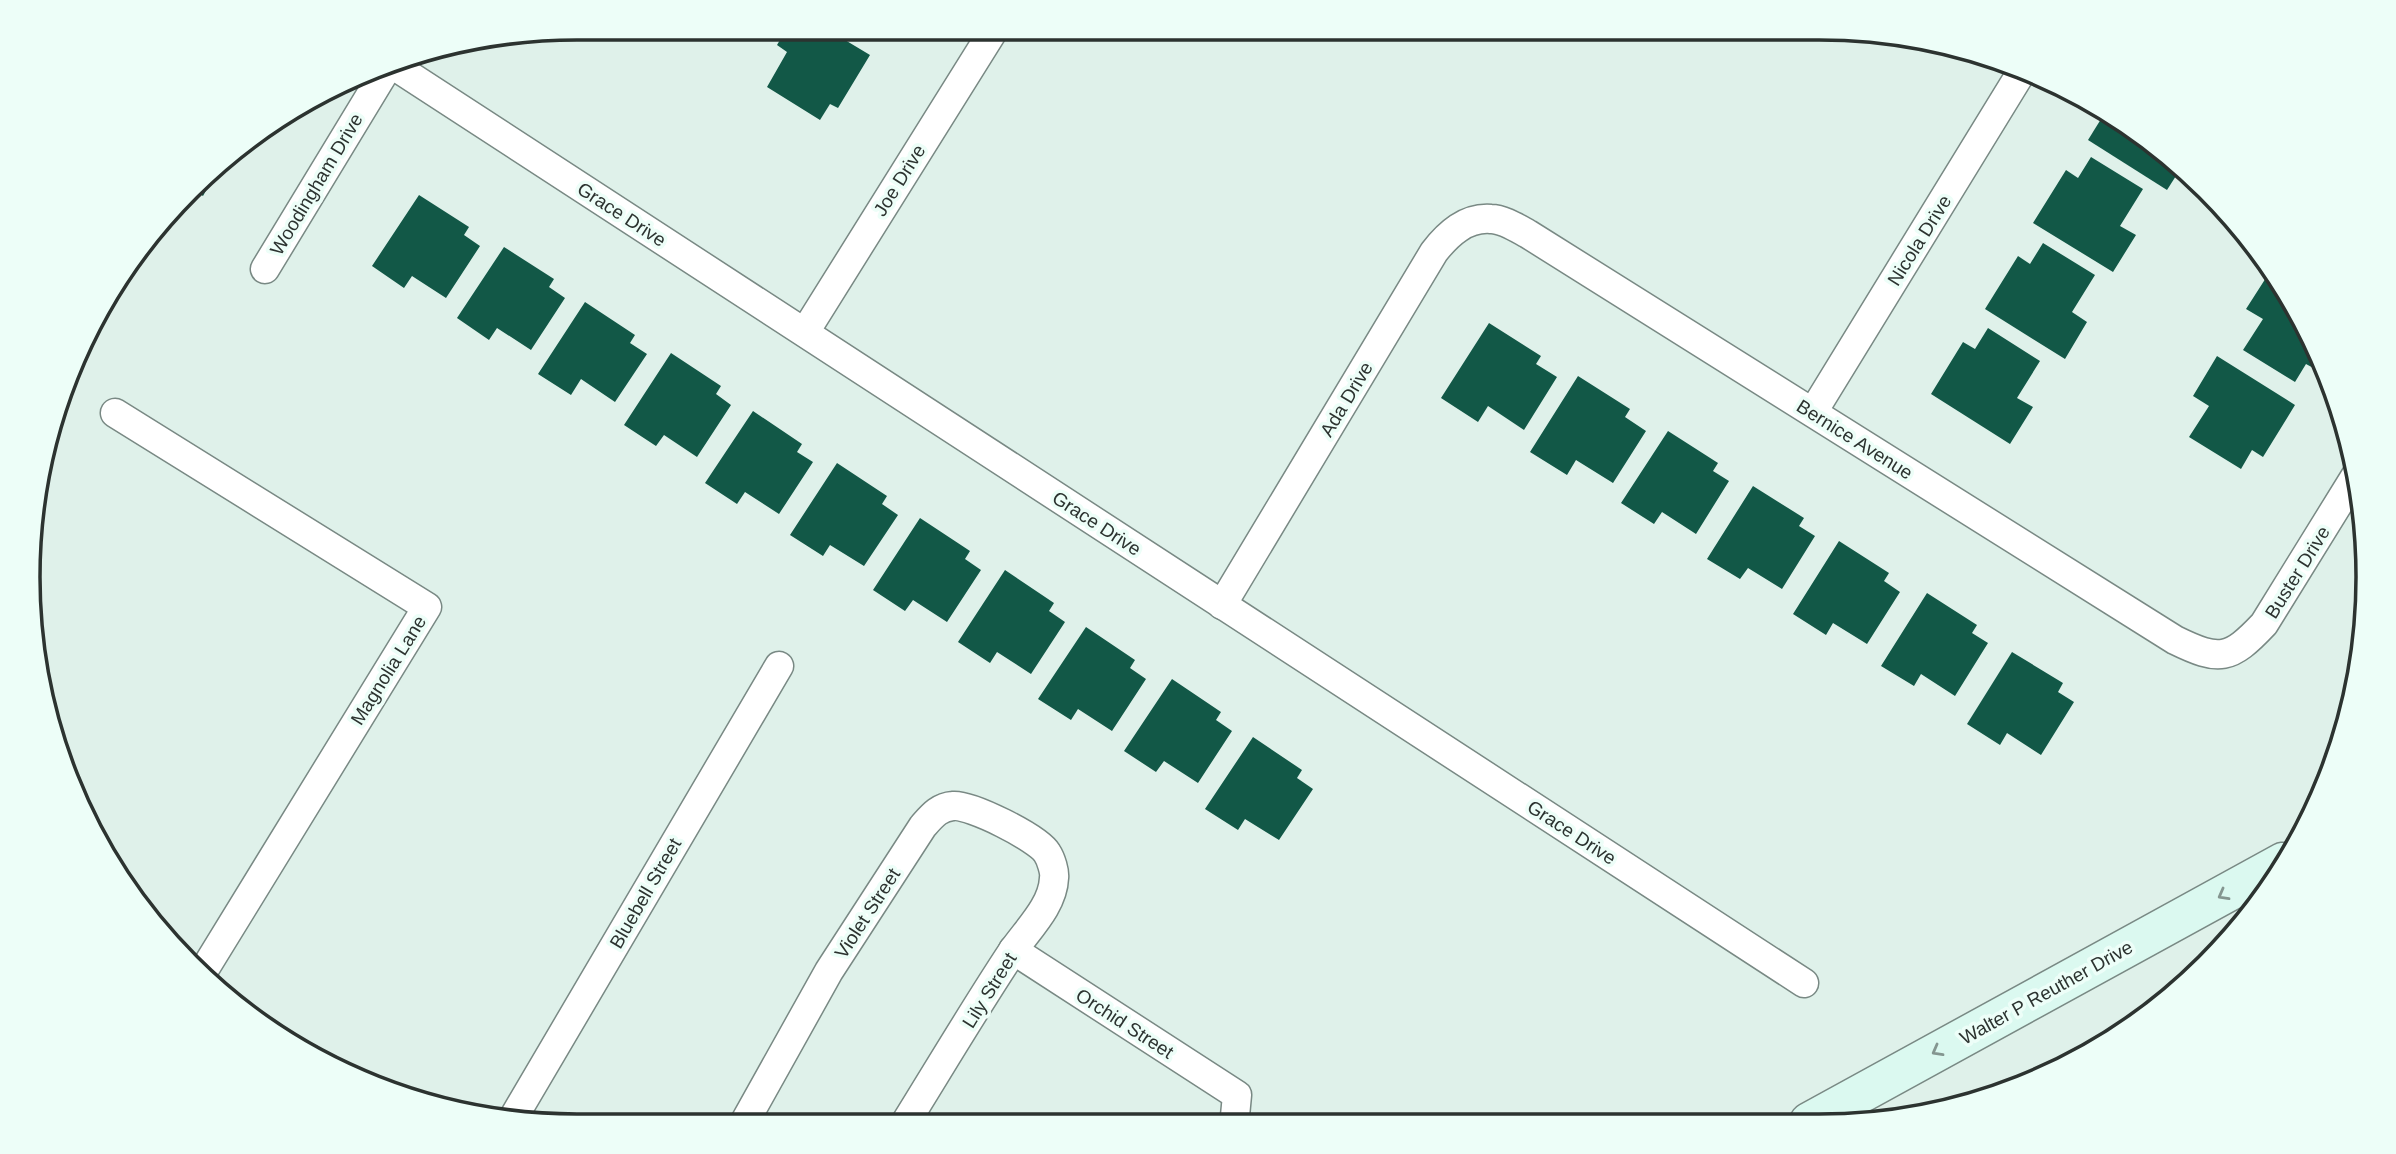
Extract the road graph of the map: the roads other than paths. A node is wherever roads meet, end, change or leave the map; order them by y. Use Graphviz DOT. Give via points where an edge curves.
graph roads {
  1 [pos="988,40"];
  2 [pos="401,70"];
  3 [pos="381,78"];
  4 [pos="2018,79"];
  5 [pos="1492,219"];
  6 [pos="265,269"];
  7 [pos="805,332"];
  8 [pos="1813,412"];
  9 [pos="115,414"];
  10 [pos="2348,488"];
  11 [pos="1222,605"];
  12 [pos="2220,655"];
  13 [pos="779,666"];
  14 [pos="1046,851"];
  15 [pos="2268,870"];
  16 [pos="1013,950"];
  17 [pos="207,966"];
  18 [pos="1804,983"];
  19 [pos="518,1110"];
  20 [pos="749,1114"];
  21 [pos="911,1114"];
  22 [pos="1235,1114"];
  23 [pos="1824,1114"];
  1 -- 7 [label="street, Joe Drive"];
  2 -- 7 [label="street, Grace Drive"];
  3 -- 6 [label="street, Woodingham Drive"];
  4 -- 8 [label="street, Nicola Drive"];
  5 -- 8 [label="street, Bernice Avenue" via="1528,234"];
  5 -- 11 [label="street, Ada Drive" via="1470,222 1449,233 1434,252"];
  7 -- 11 [label="street, Grace Drive"];
  8 -- 12 [label="street, Bernice Avenue" via="2175,640"];
  9 -- 17 [label="street, Magnolia Lane" via="427,607"];
  10 -- 12 [label="street, Buster Drive" via="2264,624 2246,643"];
  11 -- 18 [label="street, Grace Drive"];
  13 -- 19 [label="street, Bluebell Street"];
  14 -- 16 [label="street, Lily Street" via="1055,876 1051,894"];
  14 -- 20 [label="street, Violet Street" via="978,811 954,806 937,810 922,826 829,971"];
  15 -- 23 [label="main road, Walter P Reuther Drive, one-way"];
  16 -- 21 [label="street, Lily Street"];
  16 -- 22 [label="street, Orchid Street" via="1237,1095"];
}
